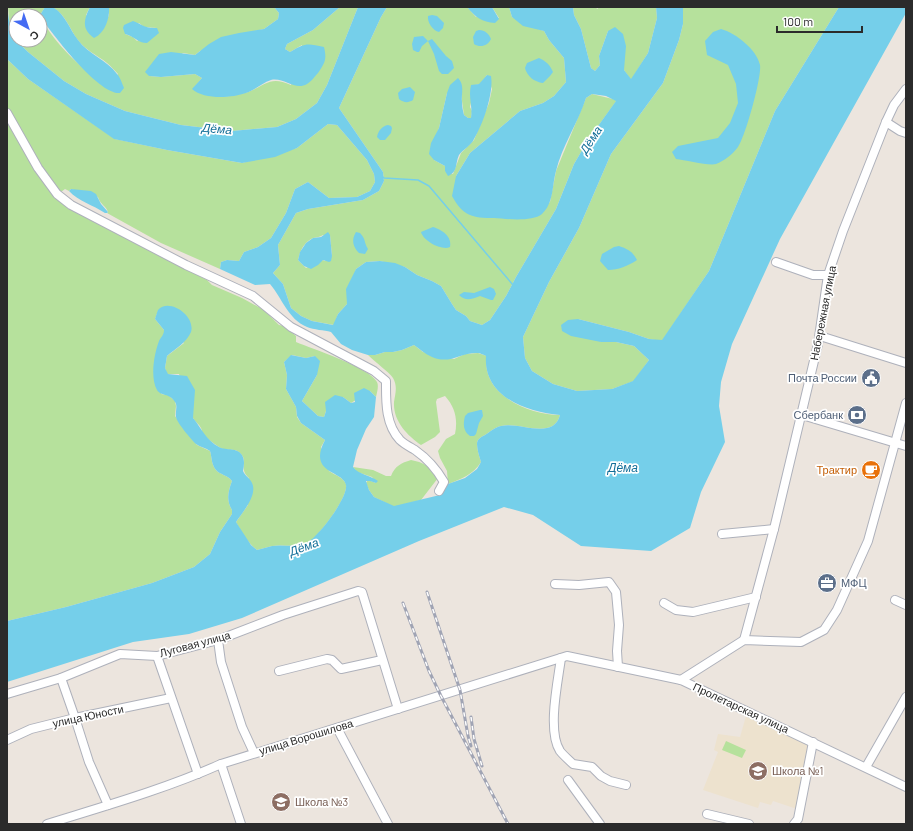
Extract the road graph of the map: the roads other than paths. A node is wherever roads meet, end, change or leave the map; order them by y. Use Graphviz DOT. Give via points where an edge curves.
graph roads {
  1 [pos="906,88"];
  2 [pos="7,113"];
  3 [pos="886,122"];
  4 [pos="906,132"];
  5 [pos="776,262"];
  6 [pos="828,275"];
  7 [pos="820,336"];
  8 [pos="906,363"];
  9 [pos="906,403"];
  10 [pos="802,415"];
  11 [pos="895,443"];
  12 [pos="906,446"];
  13 [pos="439,491"];
  14 [pos="774,529"];
  15 [pos="722,534"];
  16 [pos="555,584"];
  17 [pos="756,597"];
  18 [pos="895,600"];
  19 [pos="664,603"];
  20 [pos="906,605"];
  21 [pos="218,640"];
  22 [pos="744,640"];
  23 [pos="157,656"];
  24 [pos="564,657"];
  25 [pos="382,660"];
  26 [pos="618,667"];
  27 [pos="279,671"];
  28 [pos="61,678"];
  29 [pos="681,680"];
  30 [pos="7,694"];
  31 [pos="906,697"];
  32 [pos="172,698"];
  33 [pos="398,709"];
  34 [pos="75,718"];
  35 [pos="337,728"];
  36 [pos="7,740"];
  37 [pos="813,742"];
  38 [pos="254,754"];
  39 [pos="221,764"];
  40 [pos="866,767"];
  41 [pos="198,774"];
  42 [pos="568,780"];
  43 [pos="626,785"];
  44 [pos="906,787"];
  45 [pos="108,805"];
  46 [pos="707,814"];
  47 [pos="47,824"];
  48 [pos="242,824"];
  49 [pos="388,824"];
  50 [pos="600,824"];
  51 [pos="749,824"];
  52 [pos="794,824"];
  1 -- 3 [label="street, Набережная улица"];
  2 -- 13 [label="street" via="38,168 57,194 72,205 186,265 253,296 291,327 374,371 386,381 388,419 400,441 436,469 444,482"];
  3 -- 4 [label="street"];
  3 -- 6 [label="street, Набережная улица"];
  5 -- 6 [label="street" via="813,275"];
  6 -- 7 [label="street, Набережная улица"];
  7 -- 8 [label="street"];
  7 -- 10 [label="street, Набережная улица"];
  9 -- 11 [label="street"];
  10 -- 11 [label="street"];
  10 -- 14 [label="street, Набережная улица"];
  11 -- 12 [label="street"];
  11 -- 22 [label="street" via="868,541 837,610 824,630 801,642"];
  14 -- 15 [label="street"];
  14 -- 17 [label="street, Набережная улица"];
  16 -- 26 [label="street" via="610,582 616,592 619,625"];
  17 -- 19 [label="street" via="693,612 676,610"];
  17 -- 22 [label="street, Набережная улица"];
  18 -- 20 [label="street"];
  21 -- 23 [label="street, Луговая улица"];
  21 -- 25 [label="street, Луговая улица" via="283,615 358,591 362,592"];
  21 -- 38 [label="street" via="242,727"];
  22 -- 29 [label="street"];
  23 -- 28 [label="street, Луговая улица" via="120,654"];
  23 -- 32 [label="street"];
  24 -- 26 [label="street, Пролетарская улица"];
  24 -- 33 [label="street, улица Ворошилова"];
  24 -- 43 [label="street" via="553,724 560,750 573,764 592,767 610,781"];
  25 -- 27 [label="street" via="341,669 332,660 327,659"];
  25 -- 33 [label="street"];
  26 -- 29 [label="street, Пролетарская улица"];
  28 -- 30 [label="street, Луговая улица"];
  28 -- 34 [label="street"];
  29 -- 37 [label="street, Пролетарская улица"];
  31 -- 40 [label="street"];
  32 -- 34 [label="street, улица Юности"];
  32 -- 41 [label="street"];
  33 -- 35 [label="street, улица Ворошилова"];
  34 -- 36 [label="street, улица Юности" via="31,729"];
  34 -- 45 [label="street" via="89,762"];
  35 -- 38 [label="street, улица Ворошилова"];
  35 -- 49 [label="street"];
  37 -- 40 [label="street, Пролетарская улица"];
  37 -- 52 [label="street" via="798,819"];
  38 -- 39 [label="street, улица Ворошилова"];
  39 -- 41 [label="street, улица Ворошилова"];
  39 -- 48 [label="street"];
  40 -- 44 [label="street, Пролетарская улица"];
  41 -- 45 [label="street, улица Ворошилова"];
  42 -- 50 [label="street"];
  45 -- 47 [label="street, улица Ворошилова"];
  46 -- 51 [label="street"];
}
